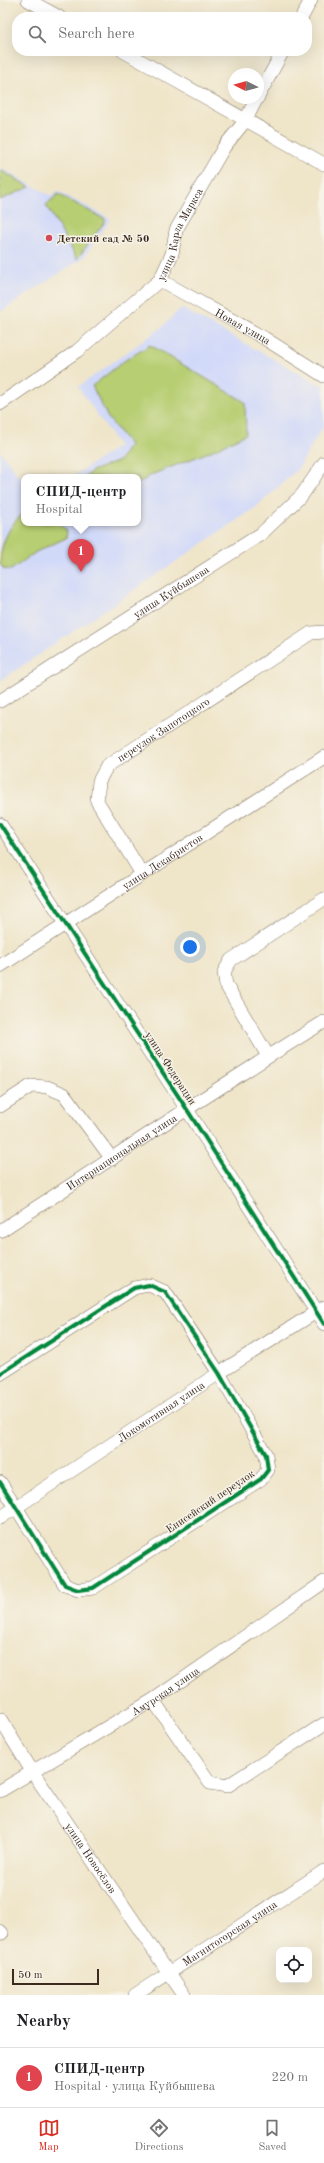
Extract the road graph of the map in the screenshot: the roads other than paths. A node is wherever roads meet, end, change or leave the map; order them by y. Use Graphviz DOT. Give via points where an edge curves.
graph roads {
  1 [pos="311,0"];
  2 [pos="33,1"];
  3 [pos="51,12"];
  4 [pos="305,12"];
  5 [pos="132,56"];
  6 [pos="280,56"];
  7 [pos="264,86"];
  8 [pos="254,104"];
  9 [pos="245,121"];
  10 [pos="324,164"];
  11 [pos="160,280"];
  12 [pos="324,376"];
  13 [pos="0,404"];
  14 [pos="324,463"];
  15 [pos="324,632"];
  16 [pos="0,701"];
  17 [pos="324,757"];
  18 [pos="0,824"];
  19 [pos="142,874"];
  20 [pos="324,899"];
  21 [pos="65,924"];
  22 [pos="0,966"];
  23 [pos="324,1022"];
  24 [pos="268,1056"];
  25 [pos="0,1106"];
  26 [pos="186,1108"];
  27 [pos="112,1160"];
  28 [pos="0,1231"];
  29 [pos="320,1309"];
  30 [pos="324,1324"];
  31 [pos="219,1373"];
  32 [pos="0,1374"];
  33 [pos="0,1482"];
  34 [pos="16,1508"];
  35 [pos="0,1518"];
  36 [pos="324,1582"];
  37 [pos="153,1700"];
  38 [pos="0,1719"];
  39 [pos="324,1724"];
  40 [pos="32,1771"];
  41 [pos="0,1791"];
  42 [pos="324,1871"];
  43 [pos="0,1931"];
  44 [pos="0,1934"];
  45 [pos="169,1973"];
  46 [pos="135,1995"];
  47 [pos="184,1995"];
  1 -- 4 [label="street"];
  2 -- 3 [label="street"];
  5 -- 9 [label="street"];
  6 -- 7 [label="street, улица Карла Маркса"];
  8 -- 9 [label="street, улица Карла Маркса"];
  9 -- 10 [label="street"];
  9 -- 11 [label="street, улица Карла Маркса" via="224,147 176,230 172,254"];
  11 -- 12 [label="street, Новая улица" via="264,338"];
  11 -- 13 [label="street, улица Карла Маркса" via="77,351"];
  14 -- 16 [label="street, улица Куйбышева" via="302,495 261,534"];
  15 -- 19 [label="street, переулок Запотоцкого" via="311,634 107,766 99,781 98,801"];
  17 -- 19 [label="street, улица Декабристов"];
  18 -- 21 [label="street, улица Федерации"];
  19 -- 21 [label="street, улица Декабристов"];
  20 -- 24 [label="street" via="231,960 224,972 226,985"];
  21 -- 22 [label="street, улица Декабристов"];
  21 -- 26 [label="street, улица Федерации"];
  23 -- 24 [label="street, Интернациональная улица"];
  24 -- 26 [label="street, Интернациональная улица"];
  25 -- 27 [label="street" via="31,1086 47,1087 64,1094"];
  26 -- 27 [label="street, Интернациональная улица"];
  26 -- 29 [label="street, улица Федерации"];
  27 -- 28 [label="street, Интернациональная улица"];
  29 -- 30 [label="street, улица Федерации"];
  29 -- 31 [label="street, Локомотивная улица"];
  31 -- 32 [label="street, Енисейский переулок" via="164,1292 149,1285 134,1288"];
  31 -- 34 [label="street, Локомотивная улица"];
  31 -- 34 [label="street, Енисейский переулок" via="266,1455 268,1470 261,1479 93,1588 78,1590 65,1585"];
  33 -- 34 [label="street, Енисейский переулок"];
  34 -- 35 [label="street, Локомотивная улица"];
  36 -- 37 [label="street, Амурская улица"];
  37 -- 39 [label="street" via="210,1783 227,1786"];
  37 -- 40 [label="street, Амурская улица"];
  38 -- 40 [label="street, улица Новосёлов"];
  40 -- 41 [label="street, Амурская улица"];
  40 -- 45 [label="street, улица Новосёлов"];
  42 -- 45 [label="street, Магнитогорская улица"];
  43 -- 44 [label="street"];
  45 -- 46 [label="street, Магнитогорская улица"];
  45 -- 47 [label="street, улица Новосёлов"];
}
